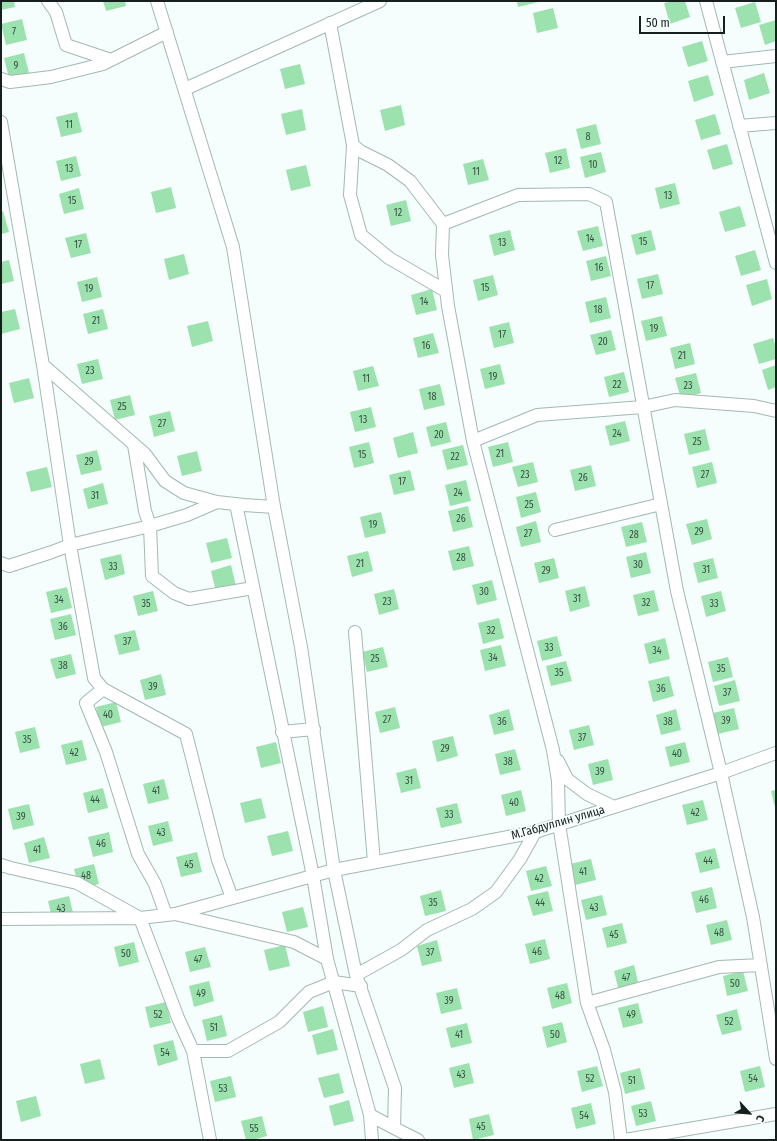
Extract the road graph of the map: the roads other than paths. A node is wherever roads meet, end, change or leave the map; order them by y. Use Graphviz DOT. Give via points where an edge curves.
graph roads {
  1 [pos="48,1"];
  2 [pos="157,1"];
  3 [pos="380,1"];
  4 [pos="706,1"];
  5 [pos="330,23"];
  6 [pos="167,32"];
  7 [pos="776,56"];
  8 [pos="111,60"];
  9 [pos="722,62"];
  10 [pos="1,79"];
  11 [pos="184,89"];
  12 [pos="1,122"];
  13 [pos="776,123"];
  14 [pos="739,126"];
  15 [pos="353,145"];
  16 [pos="4,154"];
  17 [pos="443,224"];
  18 [pos="776,263"];
  19 [pos="446,291"];
  20 [pos="43,365"];
  21 [pos="643,407"];
  22 [pos="776,411"];
  23 [pos="473,441"];
  24 [pos="134,445"];
  25 [pos="217,502"];
  26 [pos="236,504"];
  27 [pos="661,504"];
  28 [pos="274,507"];
  29 [pos="150,526"];
  30 [pos="555,530"];
  31 [pos="70,545"];
  32 [pos="1,563"];
  33 [pos="253,588"];
  34 [pos="355,632"];
  35 [pos="103,689"];
  36 [pos="314,729"];
  37 [pos="282,732"];
  38 [pos="553,750"];
  39 [pos="776,753"];
  40 [pos="721,773"];
  41 [pos="614,807"];
  42 [pos="559,824"];
  43 [pos="535,832"];
  44 [pos="374,862"];
  45 [pos="1,865"];
  46 [pos="334,870"];
  47 [pos="313,876"];
  48 [pos="232,898"];
  49 [pos="170,915"];
  50 [pos="2,918"];
  51 [pos="140,918"];
  52 [pos="327,960"];
  53 [pos="761,966"];
  54 [pos="356,975"];
  55 [pos="334,982"];
  56 [pos="361,986"];
  57 [pos="587,1003"];
  58 [pos="193,1051"];
  59 [pos="776,1059"];
  60 [pos="370,1114"];
  61 [pos="776,1114"];
  62 [pos="394,1128"];
  63 [pos="210,1140"];
  64 [pos="372,1140"];
  65 [pos="418,1140"];
  66 [pos="621,1140"];
  67 [pos="625,1140"];
  1 -- 8 [label="street" via="56,12 66,45"];
  2 -- 6 [label="street"];
  3 -- 5 [label="street"];
  4 -- 9 [label="street"];
  5 -- 11 [label="street"];
  5 -- 15 [label="street"];
  6 -- 8 [label="street"];
  6 -- 11 [label="street"];
  7 -- 9 [label="street"];
  8 -- 10 [label="street" via="51,77 10,82"];
  9 -- 14 [label="street"];
  11 -- 28 [label="street" via="233,247"];
  12 -- 16 [label="street"];
  13 -- 14 [label="street"];
  14 -- 18 [label="street"];
  15 -- 17 [label="street" via="360,152 388,164 410,181"];
  15 -- 19 [label="street" via="350,195 361,235 389,258"];
  16 -- 20 [label="street"];
  17 -- 19 [label="street" via="442,255"];
  17 -- 21 [label="street" via="518,195 589,194 606,202"];
  19 -- 23 [label="street"];
  20 -- 24 [label="street"];
  20 -- 31 [label="street"];
  21 -- 22 [label="street" via="675,400 754,406"];
  21 -- 23 [label="street" via="537,415"];
  21 -- 27 [label="street"];
  23 -- 38 [label="street"];
  24 -- 25 [label="street" via="165,481 184,493"];
  24 -- 29 [label="street"];
  25 -- 26 [label="street"];
  25 -- 29 [label="street" via="187,515"];
  26 -- 28 [label="street"];
  26 -- 33 [label="street"];
  27 -- 30 [label="street"];
  27 -- 40 [label="street" via="677,591"];
  28 -- 36 [label="street" via="302,647"];
  29 -- 31 [label="street"];
  29 -- 33 [label="street" via="152,576 174,593 188,599"];
  31 -- 32 [label="street" via="9,566"];
  31 -- 35 [label="street" via="94,678"];
  33 -- 37 [label="street"];
  34 -- 44 [label="street"];
  35 -- 48 [label="street" via="186,734 218,860"];
  35 -- 49 [label="street" via="86,703 106,752 138,854"];
  36 -- 37 [label="street"];
  36 -- 46 [label="street"];
  37 -- 47 [label="street"];
  38 -- 41 [label="street" via="567,779 587,794"];
  38 -- 42 [label="street" via="558,781"];
  39 -- 40 [label="street, М.Габдуллин улица"];
  40 -- 41 [label="street, М.Габдуллин улица"];
  40 -- 53 [label="street" via="753,917"];
  41 -- 42 [label="street, М.Габдуллин улица"];
  42 -- 43 [label="street, М.Габдуллин улица"];
  42 -- 57 [label="street"];
  43 -- 44 [label="street, М.Габдуллин улица"];
  43 -- 54 [label="street" via="520,859 496,892 472,909 427,930 401,950"];
  44 -- 46 [label="street, М.Габдуллин улица"];
  45 -- 51 [label="street" via="77,883"];
  46 -- 47 [label="street, М.Габдуллин улица"];
  46 -- 54 [label="street"];
  47 -- 48 [label="street, М.Габдуллин улица"];
  47 -- 52 [label="street"];
  48 -- 49 [label="street, М.Габдуллин улица"];
  49 -- 51 [label="street"];
  49 -- 52 [label="street" via="294,942"];
  50 -- 51 [label="street"];
  51 -- 58 [label="street"];
  52 -- 55 [label="street"];
  53 -- 57 [label="street" via="720,967"];
  53 -- 59 [label="street"];
  54 -- 56 [label="street"];
  55 -- 56 [label="street"];
  55 -- 58 [label="street" via="309,992 280,1022 228,1051"];
  55 -- 60 [label="street"];
  56 -- 62 [label="street" via="395,1088"];
  57 -- 66 [label="street" via="604,1050 615,1092"];
  58 -- 63 [label="street"];
  60 -- 62 [label="street"];
  60 -- 64 [label="street"];
  61 -- 67 [label="street"];
  62 -- 65 [label="street"];
}
